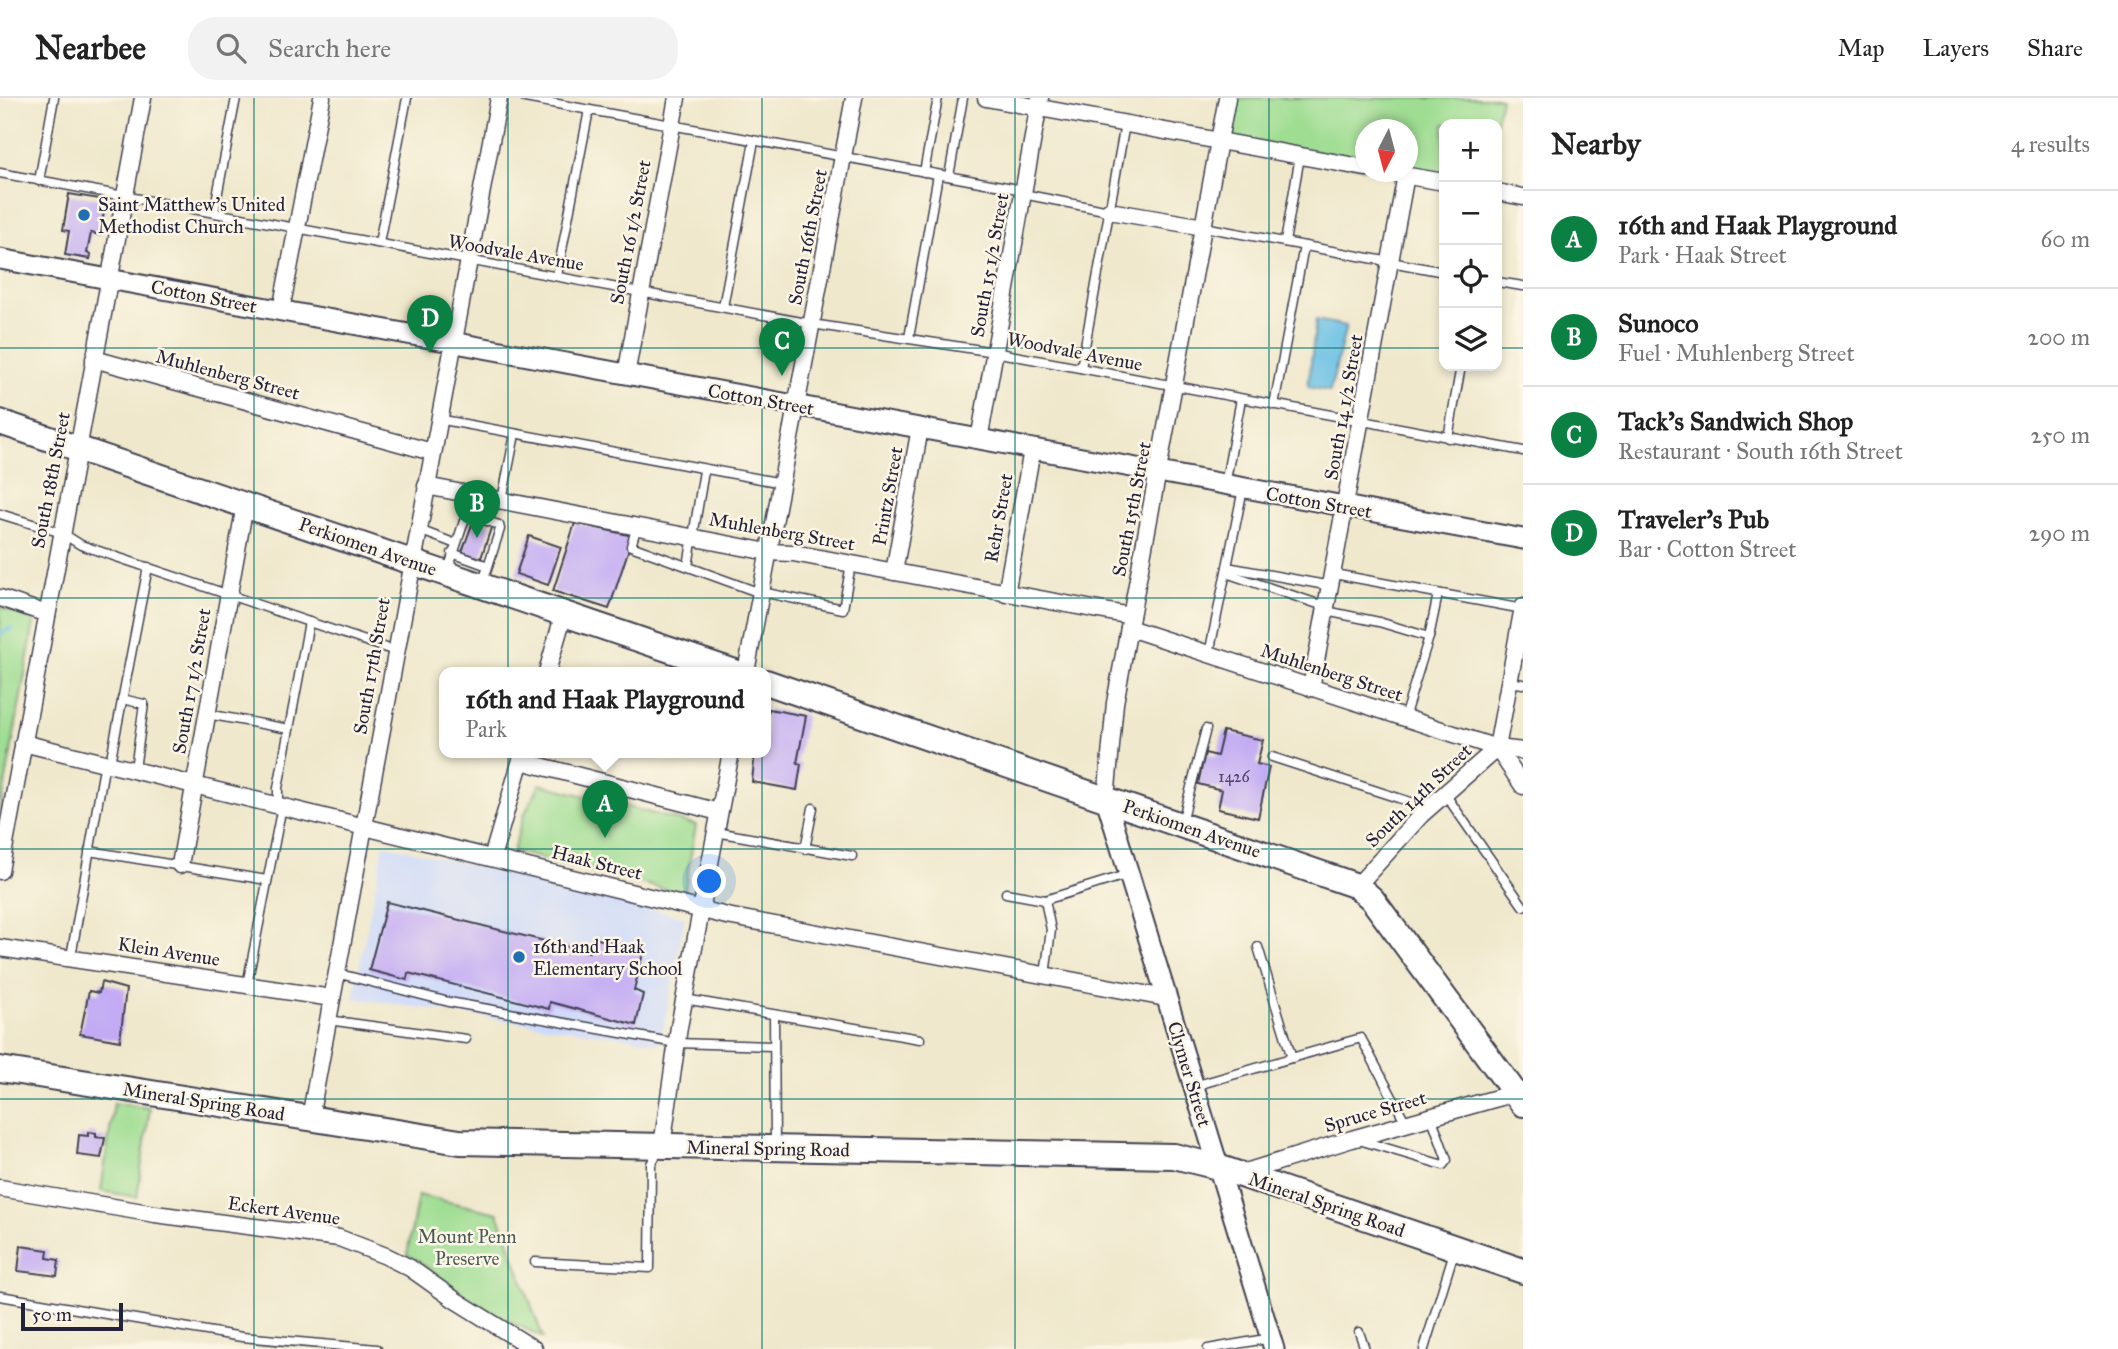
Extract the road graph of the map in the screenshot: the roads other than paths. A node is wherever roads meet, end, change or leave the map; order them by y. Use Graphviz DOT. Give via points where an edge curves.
graph roads {
  1 [pos="54,98"];
  2 [pos="144,98"];
  3 [pos="236,98"];
  4 [pos="321,98"];
  5 [pos="407,98"];
  6 [pos="499,98"];
  7 [pos="525,98"];
  8 [pos="677,98"];
  9 [pos="854,98"];
  10 [pos="938,98"];
  11 [pos="963,98"];
  12 [pos="986,98"];
  13 [pos="1227,98"];
  14 [pos="1039,103"];
  15 [pos="589,110"];
  16 [pos="1125,124"];
  17 [pos="672,126"];
  18 [pos="754,141"];
  19 [pos="1220,141"];
  20 [pos="1300,156"];
  21 [pos="843,158"];
  22 [pos="1355,166"];
  23 [pos="924,172"];
  24 [pos="0,173"];
  25 [pos="938,175"];
  26 [pos="948,176"];
  27 [pos="1418,177"];
  28 [pos="39,180"];
  29 [pos="1439,181"];
  30 [pos="1405,182"];
  31 [pos="1023,192"];
  32 [pos="1502,193"];
  33 [pos="124,196"];
  34 [pos="1523,197"];
  35 [pos="1109,211"];
  36 [pos="214,212"];
  37 [pos="1204,227"];
  38 [pos="296,228"];
  39 [pos="1285,242"];
  40 [pos="379,243"];
  41 [pos="1304,246"];
  42 [pos="0,259"];
  43 [pos="468,260"];
  44 [pos="1391,262"];
  45 [pos="1439,271"];
  46 [pos="557,276"];
  47 [pos="108,279"];
  48 [pos="1502,283"];
  49 [pos="1523,286"];
  50 [pos="640,291"];
  51 [pos="723,307"];
  52 [pos="281,310"];
  53 [pos="812,324"];
  54 [pos="909,338"];
  55 [pos="452,342"];
  56 [pos="994,352"];
  57 [pos="94,359"];
  58 [pos="1081,368"];
  59 [pos="1460,371"];
  60 [pos="626,375"];
  61 [pos="1175,386"];
  62 [pos="1241,399"];
  63 [pos="1274,405"];
  64 [pos="797,406"];
  65 [pos="438,419"];
  66 [pos="0,422"];
  67 [pos="1362,422"];
  68 [pos="920,428"];
  69 [pos="515,434"];
  70 [pos="1448,438"];
  71 [pos="978,440"];
  72 [pos="78,448"];
  73 [pos="1032,450"];
  74 [pos="1523,451"];
  75 [pos="432,452"];
  76 [pos="704,471"];
  77 [pos="1159,473"];
  78 [pos="782,483"];
  79 [pos="426,486"];
  80 [pos="1234,487"];
  81 [pos="502,500"];
  82 [pos="245,505"];
  83 [pos="1346,507"];
  84 [pos="0,514"];
  85 [pos="637,526"];
  86 [pos="418,529"];
  87 [pos="62,533"];
  88 [pos="693,537"];
  89 [pos="1523,540"];
  90 [pos="456,544"];
  91 [pos="768,552"];
  92 [pos="412,561"];
  93 [pos="450,563"];
  94 [pos="851,564"];
  95 [pos="688,566"];
  96 [pos="148,567"];
  97 [pos="1226,570"];
  98 [pos="894,572"];
  99 [pos="485,575"];
  100 [pos="1332,580"];
  101 [pos="761,593"];
  102 [pos="229,594"];
  103 [pos="1006,594"];
  104 [pos="1438,594"];
  105 [pos="0,598"];
  106 [pos="1523,609"];
  107 [pos="1326,611"];
  108 [pos="564,613"];
  109 [pos="47,614"];
  110 [pos="309,622"];
  111 [pos="1130,622"];
  112 [pos="1429,637"];
  113 [pos="1520,645"];
  114 [pos="395,651"];
  115 [pos="1209,654"];
  116 [pos="548,667"];
  117 [pos="721,667"];
  118 [pos="747,667"];
  119 [pos="1516,683"];
  120 [pos="771,684"];
  121 [pos="1311,688"];
  122 [pos="122,699"];
  123 [pos="207,714"];
  124 [pos="1404,718"];
  125 [pos="289,729"];
  126 [pos="1206,729"];
  127 [pos="23,743"];
  128 [pos="1497,748"];
  129 [pos="1523,751"];
  130 [pos="1272,757"];
  131 [pos="521,758"];
  132 [pos="529,758"];
  133 [pos="730,758"];
  134 [pos="108,763"];
  135 [pos="135,769"];
  136 [pos="194,784"];
  137 [pos="1523,786"];
  138 [pos="1445,794"];
  139 [pos="1106,799"];
  140 [pos="280,804"];
  141 [pos="813,808"];
  142 [pos="1429,808"];
  143 [pos="719,812"];
  144 [pos="363,825"];
  145 [pos="1181,825"];
  146 [pos="716,832"];
  147 [pos="806,849"];
  148 [pos="89,851"];
  149 [pos="852,856"];
  150 [pos="492,858"];
  151 [pos="180,865"];
  152 [pos="0,871"];
  153 [pos="1129,874"];
  154 [pos="267,880"];
  155 [pos="1357,886"];
  156 [pos="1006,893"];
  157 [pos="1045,900"];
  158 [pos="1523,906"];
  159 [pos="701,910"];
  160 [pos="1258,947"];
  161 [pos="0,948"];
  162 [pos="71,957"];
  163 [pos="336,973"];
  164 [pos="1045,975"];
  165 [pos="247,985"];
  166 [pos="1166,998"];
  167 [pos="332,999"];
  168 [pos="684,999"];
  169 [pos="774,1016"];
  170 [pos="328,1020"];
  171 [pos="466,1039"];
  172 [pos="920,1039"];
  173 [pos="676,1043"];
  174 [pos="774,1046"];
  175 [pos="1292,1058"];
  176 [pos="0,1069"];
  177 [pos="1193,1086"];
  178 [pos="1521,1096"];
  179 [pos="1431,1116"];
  180 [pos="310,1118"];
  181 [pos="1406,1123"];
  182 [pos="1352,1139"];
  183 [pos="662,1146"];
  184 [pos="775,1149"];
  185 [pos="1229,1171"];
  186 [pos="0,1188"];
  187 [pos="1455,1248"];
  188 [pos="535,1262"];
  189 [pos="1523,1271"];
  190 [pos="0,1296"];
  191 [pos="1359,1332"];
  192 [pos="1272,1343"];
  193 [pos="526,1348"];
  194 [pos="377,1349"];
  195 [pos="1209,1349"];
  196 [pos="1364,1349"];
  197 [pos="1424,1349"];
  1 -- 28 [label="lane"];
  2 -- 33 [label="street, South 18th Street"];
  3 -- 36 [label="lane"];
  4 -- 38 [label="street"];
  5 -- 40 [label="lane"];
  6 -- 43 [label="street, South 17th Street"];
  7 -- 15 [label="lane"];
  8 -- 17 [label="street, South 16 1/2 Street"];
  9 -- 21 [label="street, South 16th Street"];
  10 -- 23 [label="lane"];
  11 -- 26 [label="lane"];
  12 -- 14 [label="street"];
  13 -- 19 [label="street, South 15th Street"];
  14 -- 16 [label="street"];
  14 -- 31 [label="street, South 15 1/2 Street"];
  15 -- 17 [label="lane"];
  15 -- 46 [label="lane"];
  16 -- 19 [label="street"];
  16 -- 35 [label="lane"];
  17 -- 18 [label="lane"];
  17 -- 50 [label="street, South 16 1/2 Street"];
  18 -- 21 [label="lane"];
  18 -- 51 [label="lane"];
  19 -- 20 [label="street"];
  19 -- 37 [label="street, South 15th Street"];
  20 -- 22 [label="street"];
  20 -- 39 [label="lane"];
  21 -- 23 [label="lane"];
  21 -- 53 [label="street, South 16th Street"];
  23 -- 25 [label="lane"];
  24 -- 28 [label="lane, Woodvale Avenue"];
  25 -- 26 [label="lane"];
  25 -- 54 [label="lane"];
  26 -- 31 [label="lane"];
  27 -- 29 [label="street"];
  28 -- 33 [label="lane, Woodvale Avenue"];
  30 -- 44 [label="street, South 14 1/2 Street"];
  31 -- 35 [label="lane"];
  31 -- 56 [label="street, South 15 1/2 Street"];
  32 -- 34 [label="street"];
  33 -- 36 [label="lane, Woodvale Avenue"];
  33 -- 47 [label="street, South 18th Street"];
  35 -- 37 [label="street"];
  35 -- 58 [label="lane"];
  36 -- 38 [label="lane, Woodvale Avenue"];
  37 -- 39 [label="lane"];
  37 -- 61 [label="street, South 15th Street"];
  38 -- 40 [label="lane, Woodvale Avenue"];
  38 -- 52 [label="street"];
  39 -- 41 [label="lane"];
  40 -- 43 [label="lane, Woodvale Avenue"];
  41 -- 44 [label="lane"];
  41 -- 63 [label="lane"];
  42 -- 47 [label="street, Cotton Street"];
  43 -- 46 [label="lane, Woodvale Avenue"];
  43 -- 55 [label="street, South 17th Street"];
  44 -- 45 [label="lane"];
  44 -- 67 [label="street, South 14 1/2 Street"];
  46 -- 50 [label="lane, Woodvale Avenue"];
  47 -- 52 [label="street, Cotton Street"];
  47 -- 57 [label="street, South 18th Street"];
  48 -- 49 [label="lane"];
  50 -- 51 [label="lane, Woodvale Avenue"];
  50 -- 60 [label="street, South 16 1/2 Street"];
  51 -- 53 [label="lane, Woodvale Avenue"];
  52 -- 55 [label="street, Cotton Street"];
  53 -- 54 [label="lane, Woodvale Avenue"];
  53 -- 64 [label="street, South 16th Street"];
  54 -- 56 [label="lane, Woodvale Avenue"];
  55 -- 60 [label="street, Cotton Street"];
  55 -- 65 [label="street, South 17th Street"];
  56 -- 58 [label="lane, Woodvale Avenue"];
  56 -- 71 [label="street, South 15 1/2 Street"];
  57 -- 72 [label="street, South 18th Street"];
  57 -- 75 [label="street, Muhlenberg Street"];
  58 -- 61 [label="lane, Woodvale Avenue"];
  59 -- 70 [label="lane"];
  60 -- 64 [label="street, Cotton Street"];
  61 -- 62 [label="lane, Woodvale Avenue"];
  61 -- 77 [label="street, South 15th Street"];
  62 -- 63 [label="lane, Woodvale Avenue"];
  62 -- 80 [label="lane"];
  63 -- 67 [label="lane, Woodvale Avenue"];
  64 -- 68 [label="street, Cotton Street"];
  64 -- 78 [label="street, South 16th Street"];
  65 -- 69 [label="lane"];
  65 -- 75 [label="street, South 17th Street"];
  66 -- 72 [label="main road, Perkiomen Avenue"];
  67 -- 70 [label="lane, Woodvale Avenue"];
  67 -- 83 [label="street, South 14 1/2 Street"];
  68 -- 71 [label="street, Cotton Street"];
  68 -- 98 [label="street, Printz Street"];
  69 -- 76 [label="lane"];
  69 -- 81 [label="lane"];
  70 -- 74 [label="lane, Woodvale Avenue"];
  71 -- 73 [label="street, Cotton Street"];
  72 -- 82 [label="main road, Perkiomen Avenue"];
  72 -- 87 [label="street, South 18th Street"];
  73 -- 77 [label="street, Cotton Street"];
  73 -- 103 [label="street, Rehr Street"];
  75 -- 79 [label="street, South 17th Street"];
  76 -- 78 [label="lane"];
  76 -- 88 [label="lane"];
  77 -- 80 [label="street, Cotton Street"];
  77 -- 111 [label="street, South 15th Street"];
  78 -- 91 [label="street, South 16th Street"];
  79 -- 81 [label="street, Muhlenberg Street"];
  79 -- 86 [label="street, South 17th Street"];
  80 -- 83 [label="street, Cotton Street"];
  80 -- 97 [label="lane"];
  81 -- 85 [label="street, Muhlenberg Street"];
  82 -- 92 [label="main road, Perkiomen Avenue"];
  82 -- 102 [label="street, South 17 1/2 Street"];
  83 -- 89 [label="street, Cotton Street"];
  83 -- 100 [label="street, South 14 1/2 Street"];
  84 -- 87 [label="lane"];
  85 -- 88 [label="street, Muhlenberg Street"];
  85 -- 95 [label="lane" via="631,546"];
  86 -- 90 [label="lane"];
  86 -- 92 [label="street, South 17th Street"];
  87 -- 96 [label="lane"];
  87 -- 109 [label="street, South 18th Street"];
  88 -- 91 [label="street, Muhlenberg Street"];
  88 -- 95 [label="lane"];
  90 -- 93 [label="lane"];
  90 -- 99 [label="lane" via="470,515 499,525"];
  91 -- 94 [label="street, Muhlenberg Street"];
  91 -- 101 [label="street, South 16th Street"];
  92 -- 93 [label="main road, Perkiomen Avenue"];
  92 -- 114 [label="street, South 17th Street"];
  93 -- 99 [label="main road, Perkiomen Avenue"];
  94 -- 98 [label="street, Muhlenberg Street"];
  94 -- 101 [label="lane" via="843,609"];
  95 -- 101 [label="lane"];
  96 -- 102 [label="lane"];
  96 -- 122 [label="lane"];
  97 -- 100 [label="lane"];
  97 -- 107 [label="lane" via="1321,605"];
  97 -- 115 [label="lane"];
  98 -- 103 [label="street, Muhlenberg Street"];
  99 -- 108 [label="main road, Perkiomen Avenue"];
  100 -- 104 [label="lane"];
  100 -- 107 [label="street, South 14 1/2 Street"];
  101 -- 118 [label="street, South 16th Street"];
  102 -- 110 [label="lane"];
  102 -- 123 [label="street, South 17 1/2 Street"];
  103 -- 111 [label="street, Muhlenberg Street"];
  104 -- 106 [label="lane"];
  104 -- 112 [label="lane"];
  105 -- 109 [label="street"];
  106 -- 113 [label="street, South 14th Street"];
  107 -- 112 [label="lane"];
  107 -- 121 [label="street, South 14 1/2 Street"];
  108 -- 116 [label="street"];
  108 -- 117 [label="main road, Perkiomen Avenue"];
  109 -- 127 [label="street, South 18th Street"];
  110 -- 114 [label="lane"];
  110 -- 125 [label="lane"];
  111 -- 115 [label="street, Muhlenberg Street"];
  111 -- 139 [label="street, South 15th Street" via="1115,703"];
  112 -- 124 [label="lane"];
  113 -- 119 [label="street, South 14th Street"];
  114 -- 144 [label="street, South 17th Street"];
  115 -- 121 [label="street, Muhlenberg Street"];
  119 -- 128 [label="street, South 14th Street"];
  120 -- 139 [label="main road, Perkiomen Avenue"];
  121 -- 124 [label="street, Muhlenberg Street"];
  122 -- 134 [label="lane"];
  122 -- 135 [label="lane" via="144,704"];
  123 -- 125 [label="lane"];
  123 -- 136 [label="street, South 17 1/2 Street"];
  124 -- 128 [label="street, Muhlenberg Street"];
  125 -- 140 [label="lane" via="278,788"];
  126 -- 145 [label="lane"];
  127 -- 134 [label="street, Haak Street"];
  127 -- 152 [label="street, South 18th Street"];
  128 -- 129 [label="street, Muhlenberg Street"];
  128 -- 137 [label="street"];
  128 -- 138 [label="street, South 14th Street"];
  130 -- 142 [label="lane"];
  131 -- 150 [label="street"];
  132 -- 143 [label="street"];
  133 -- 143 [label="street"];
  134 -- 135 [label="street, Haak Street"];
  134 -- 148 [label="lane"];
  135 -- 136 [label="street, Haak Street"];
  136 -- 140 [label="street, Haak Street"];
  136 -- 151 [label="street, South 17 1/2 Street"];
  138 -- 142 [label="street, South 14th Street"];
  138 -- 158 [label="lane"];
  139 -- 145 [label="main road, Perkiomen Avenue"];
  139 -- 153 [label="street, Clymer Street"];
  140 -- 144 [label="street, Haak Street"];
  140 -- 154 [label="lane"];
  141 -- 147 [label="lane"];
  142 -- 155 [label="street, South 14th Street"];
  143 -- 146 [label="street"];
  144 -- 150 [label="street, Haak Street"];
  144 -- 163 [label="street, South 17th Street"];
  145 -- 155 [label="main road, Perkiomen Avenue"];
  146 -- 147 [label="lane"];
  146 -- 159 [label="street"];
  147 -- 149 [label="lane"];
  148 -- 151 [label="lane"];
  148 -- 162 [label="lane"];
  150 -- 159 [label="street, Haak Street"];
  151 -- 154 [label="lane"];
  153 -- 157 [label="lane"];
  153 -- 166 [label="street, Clymer Street"];
  154 -- 165 [label="lane"];
  155 -- 178 [label="main road, Perkiomen Avenue" via="1372,899"];
  156 -- 157 [label="lane"];
  157 -- 164 [label="lane" via="1051,930"];
  159 -- 164 [label="street, Haak Street"];
  159 -- 168 [label="street"];
  160 -- 175 [label="lane"];
  161 -- 162 [label="street, Klein Avenue"];
  162 -- 165 [label="street, Klein Avenue"];
  163 -- 167 [label="street, South 17th Street"];
  163 -- 173 [label="lane" via="449,1002"];
  164 -- 166 [label="street, Haak Street"];
  165 -- 167 [label="street, Klein Avenue"];
  166 -- 177 [label="street, Clymer Street"];
  167 -- 170 [label="street, South 17th Street"];
  168 -- 169 [label="lane"];
  168 -- 173 [label="street"];
  169 -- 172 [label="lane"];
  169 -- 174 [label="lane"];
  170 -- 171 [label="lane"];
  170 -- 180 [label="street, South 17th Street"];
  173 -- 174 [label="lane"];
  173 -- 183 [label="street"];
  174 -- 184 [label="lane"];
  175 -- 177 [label="lane"];
  175 -- 181 [label="lane" via="1361,1038"];
  176 -- 180 [label="main road, Mineral Spring Road"];
  177 -- 185 [label="street, Clymer Street"];
  178 -- 179 [label="street, Spruce Street"];
  179 -- 181 [label="street, Spruce Street"];
  179 -- 182 [label="lane" via="1447,1160 1443,1165"];
  180 -- 183 [label="main road, Mineral Spring Road" via="460,1142"];
  181 -- 182 [label="street, Spruce Street"];
  182 -- 185 [label="street, Spruce Street"];
  183 -- 184 [label="main road, Mineral Spring Road"];
  183 -- 188 [label="lane" via="651,1164 650,1268"];
  184 -- 185 [label="main road, Mineral Spring Road" via="1157,1155"];
  185 -- 187 [label="main road, Mineral Spring Road"];
  185 -- 192 [label="street, Clymer Street"];
  186 -- 193 [label="street, Eckert Avenue" via="339,1238 410,1268"];
  187 -- 189 [label="main road, Mineral Spring Road"];
  187 -- 197 [label="lane"];
  190 -- 194 [label="lane" via="242,1337"];
  191 -- 196 [label="lane"];
  192 -- 195 [label="lane"];
}
